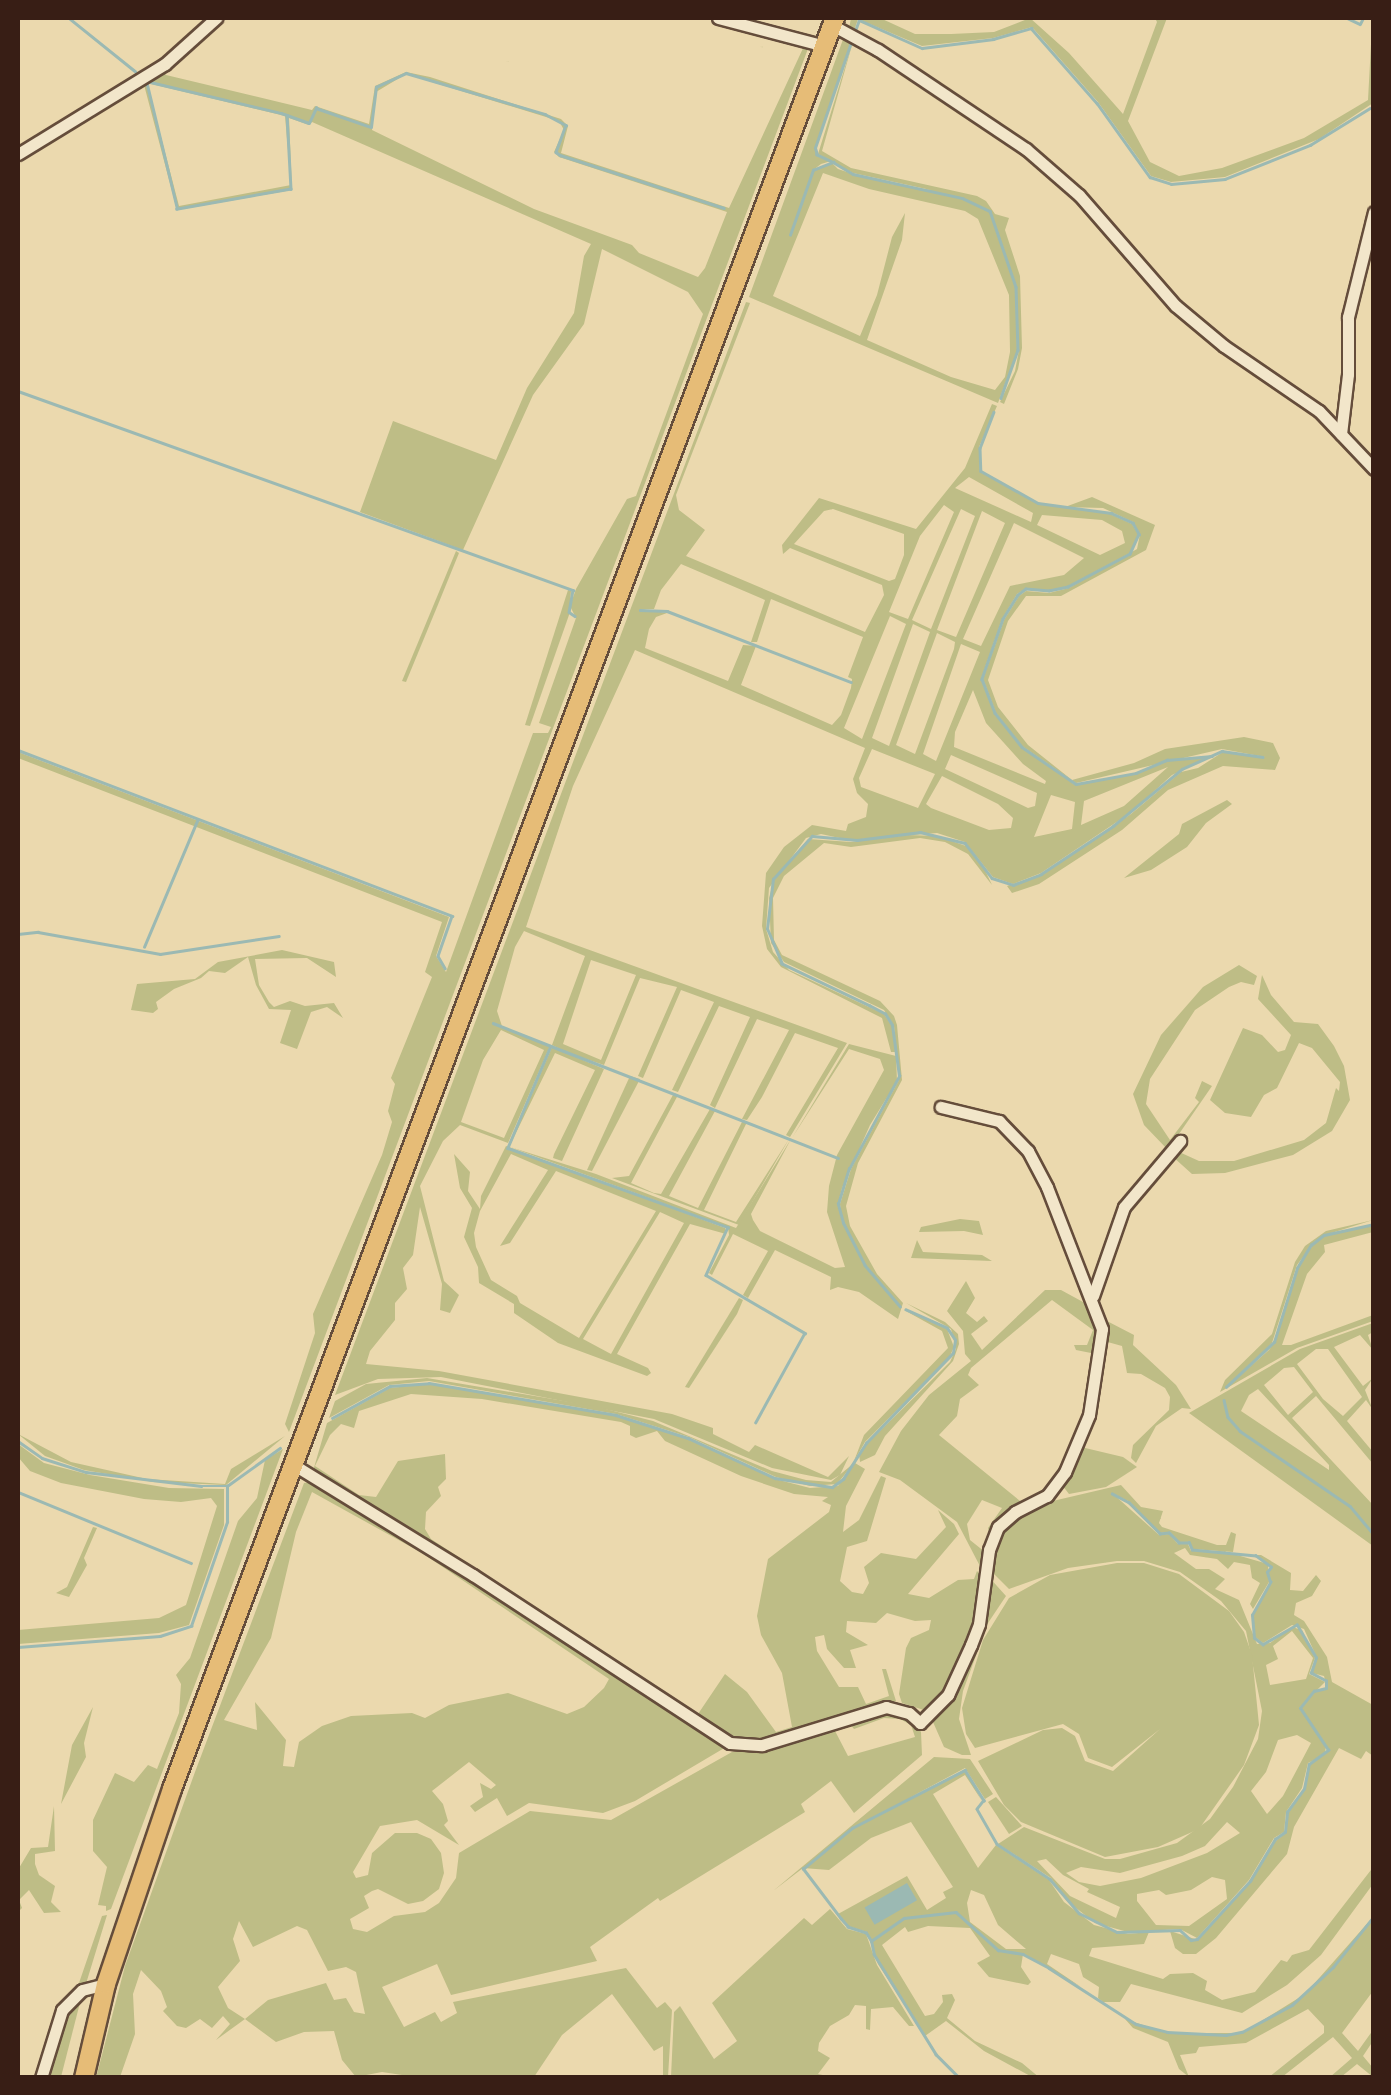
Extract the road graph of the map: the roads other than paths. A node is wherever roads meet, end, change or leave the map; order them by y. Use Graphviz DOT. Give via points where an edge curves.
graph roads {
  1 [pos="215,18"];
  2 [pos="718,18"];
  3 [pos="834,22"];
  4 [pos="825,46"];
  5 [pos="18,154"];
  6 [pos="1374,212"];
  7 [pos="1341,435"];
  8 [pos="1374,469"];
  9 [pos="942,1107"];
  10 [pos="1180,1141"];
  11 [pos="1092,1299"];
  12 [pos="294,1465"];
  13 [pos="106,1984"];
  14 [pos="41,2078"];
  15 [pos="84,2078"];
  1 -- 5 [label="street" via="165,64"];
  2 -- 4 [label="street"];
  3 -- 4 [label="highway"];
  3 -- 7 [label="street" via="1026,149 1079,195 1176,306 1319,411"];
  4 -- 12 [label="highway"];
  6 -- 7 [label="street" via="1348,317"];
  7 -- 8 [label="street"];
  9 -- 11 [label="street" via="989,1116 1021,1142 1047,1187"];
  10 -- 11 [label="street" via="1124,1207"];
  11 -- 12 [label="street" via="1102,1329 1084,1430 1057,1485 998,1527 971,1646 948,1695 920,1723 910,1713 886,1708 762,1745 730,1743"];
  12 -- 13 [label="highway"];
  13 -- 14 [label="street" via="82,1990 62,2010"];
  13 -- 15 [label="highway"];
}
